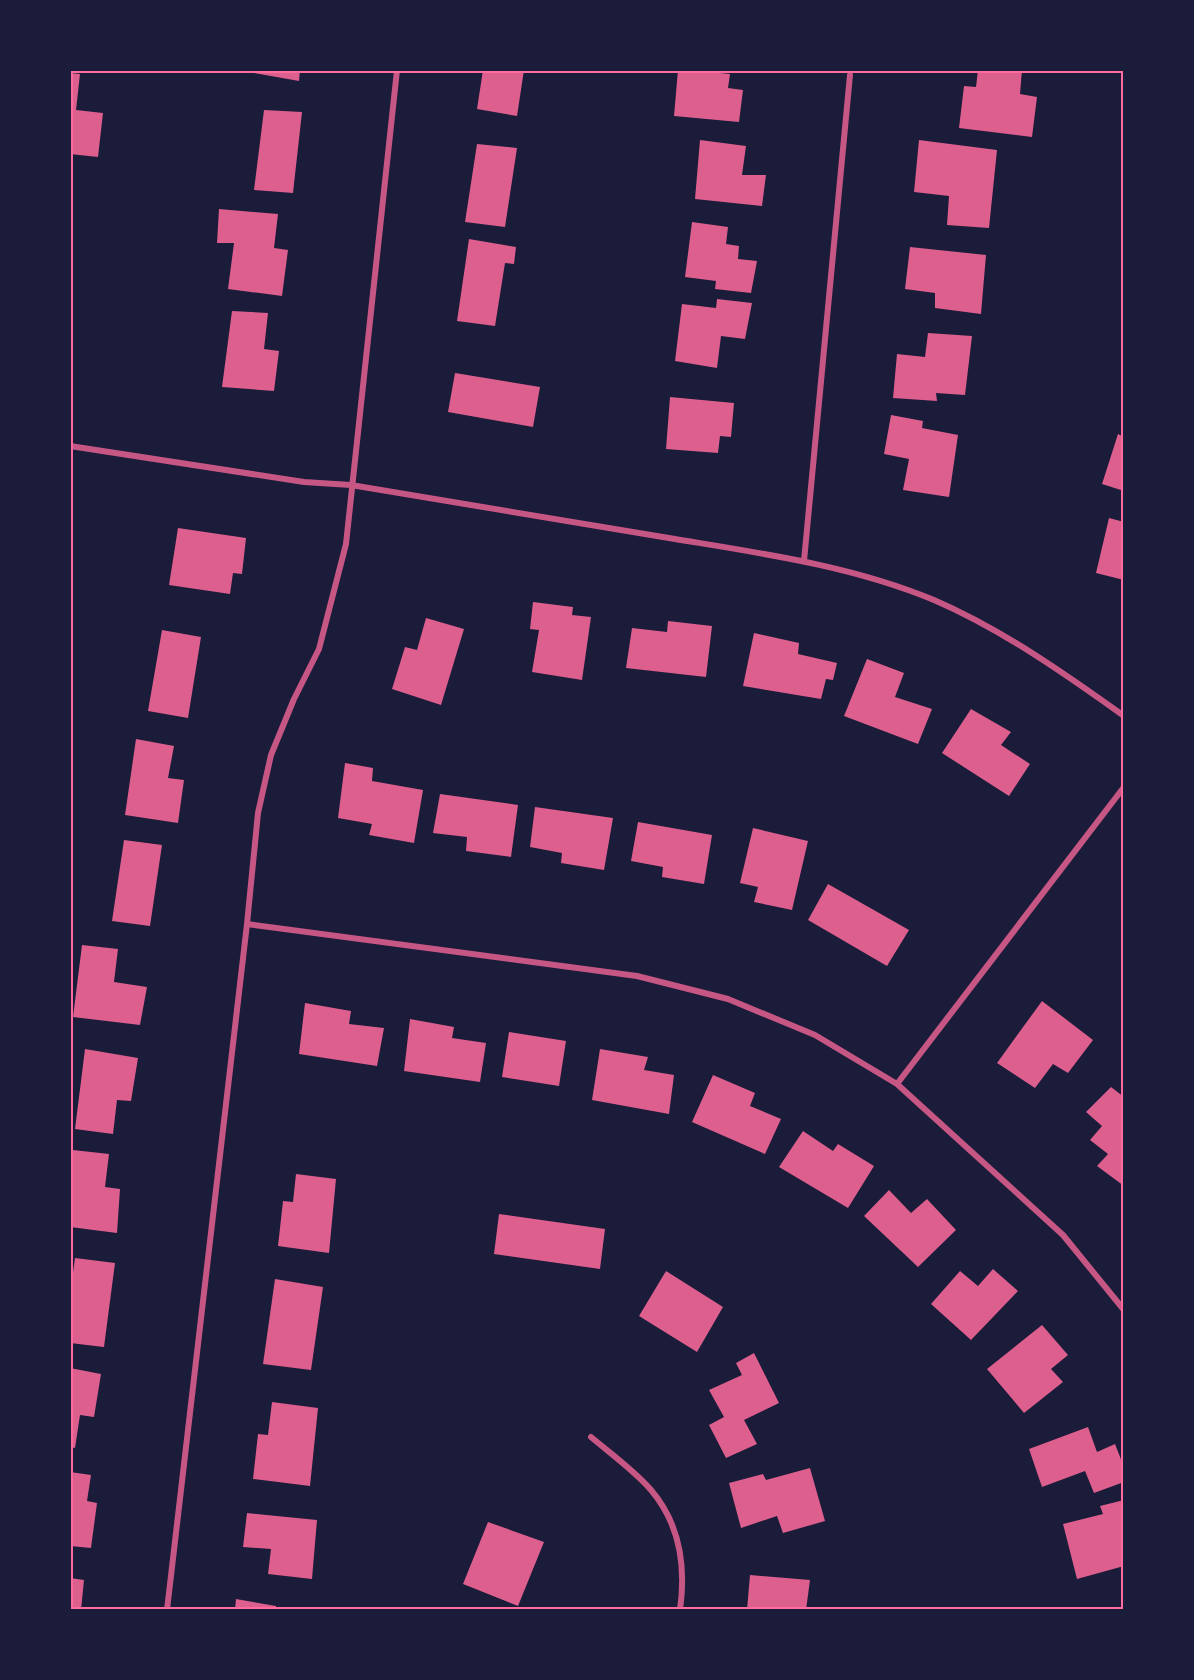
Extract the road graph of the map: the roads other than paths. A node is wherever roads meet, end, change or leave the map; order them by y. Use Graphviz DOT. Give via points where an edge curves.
graph roads {
  1 [pos="397,70"];
  2 [pos="850,75"];
  3 [pos="70,446"];
  4 [pos="351,484"];
  5 [pos="804,561"];
  6 [pos="1124,716"];
  7 [pos="1124,787"];
  8 [pos="247,924"];
  9 [pos="897,1084"];
  10 [pos="1124,1310"];
  11 [pos="591,1437"];
  12 [pos="167,1610"];
  13 [pos="680,1610"];
  1 -- 4 [label="street"];
  2 -- 5 [label="street"];
  3 -- 4 [label="street" via="304,482"];
  4 -- 5 [label="street"];
  4 -- 8 [label="street" via="346,544 319,649 271,754 258,813"];
  5 -- 6 [label="street" via="934,600 1004,637"];
  7 -- 9 [label="street"];
  8 -- 9 [label="street" via="637,976 728,999 793,1026"];
  8 -- 12 [label="street"];
  9 -- 10 [label="street" via="1063,1235"];
  11 -- 13 [label="street" via="651,1490 672,1521 682,1556"];
}
